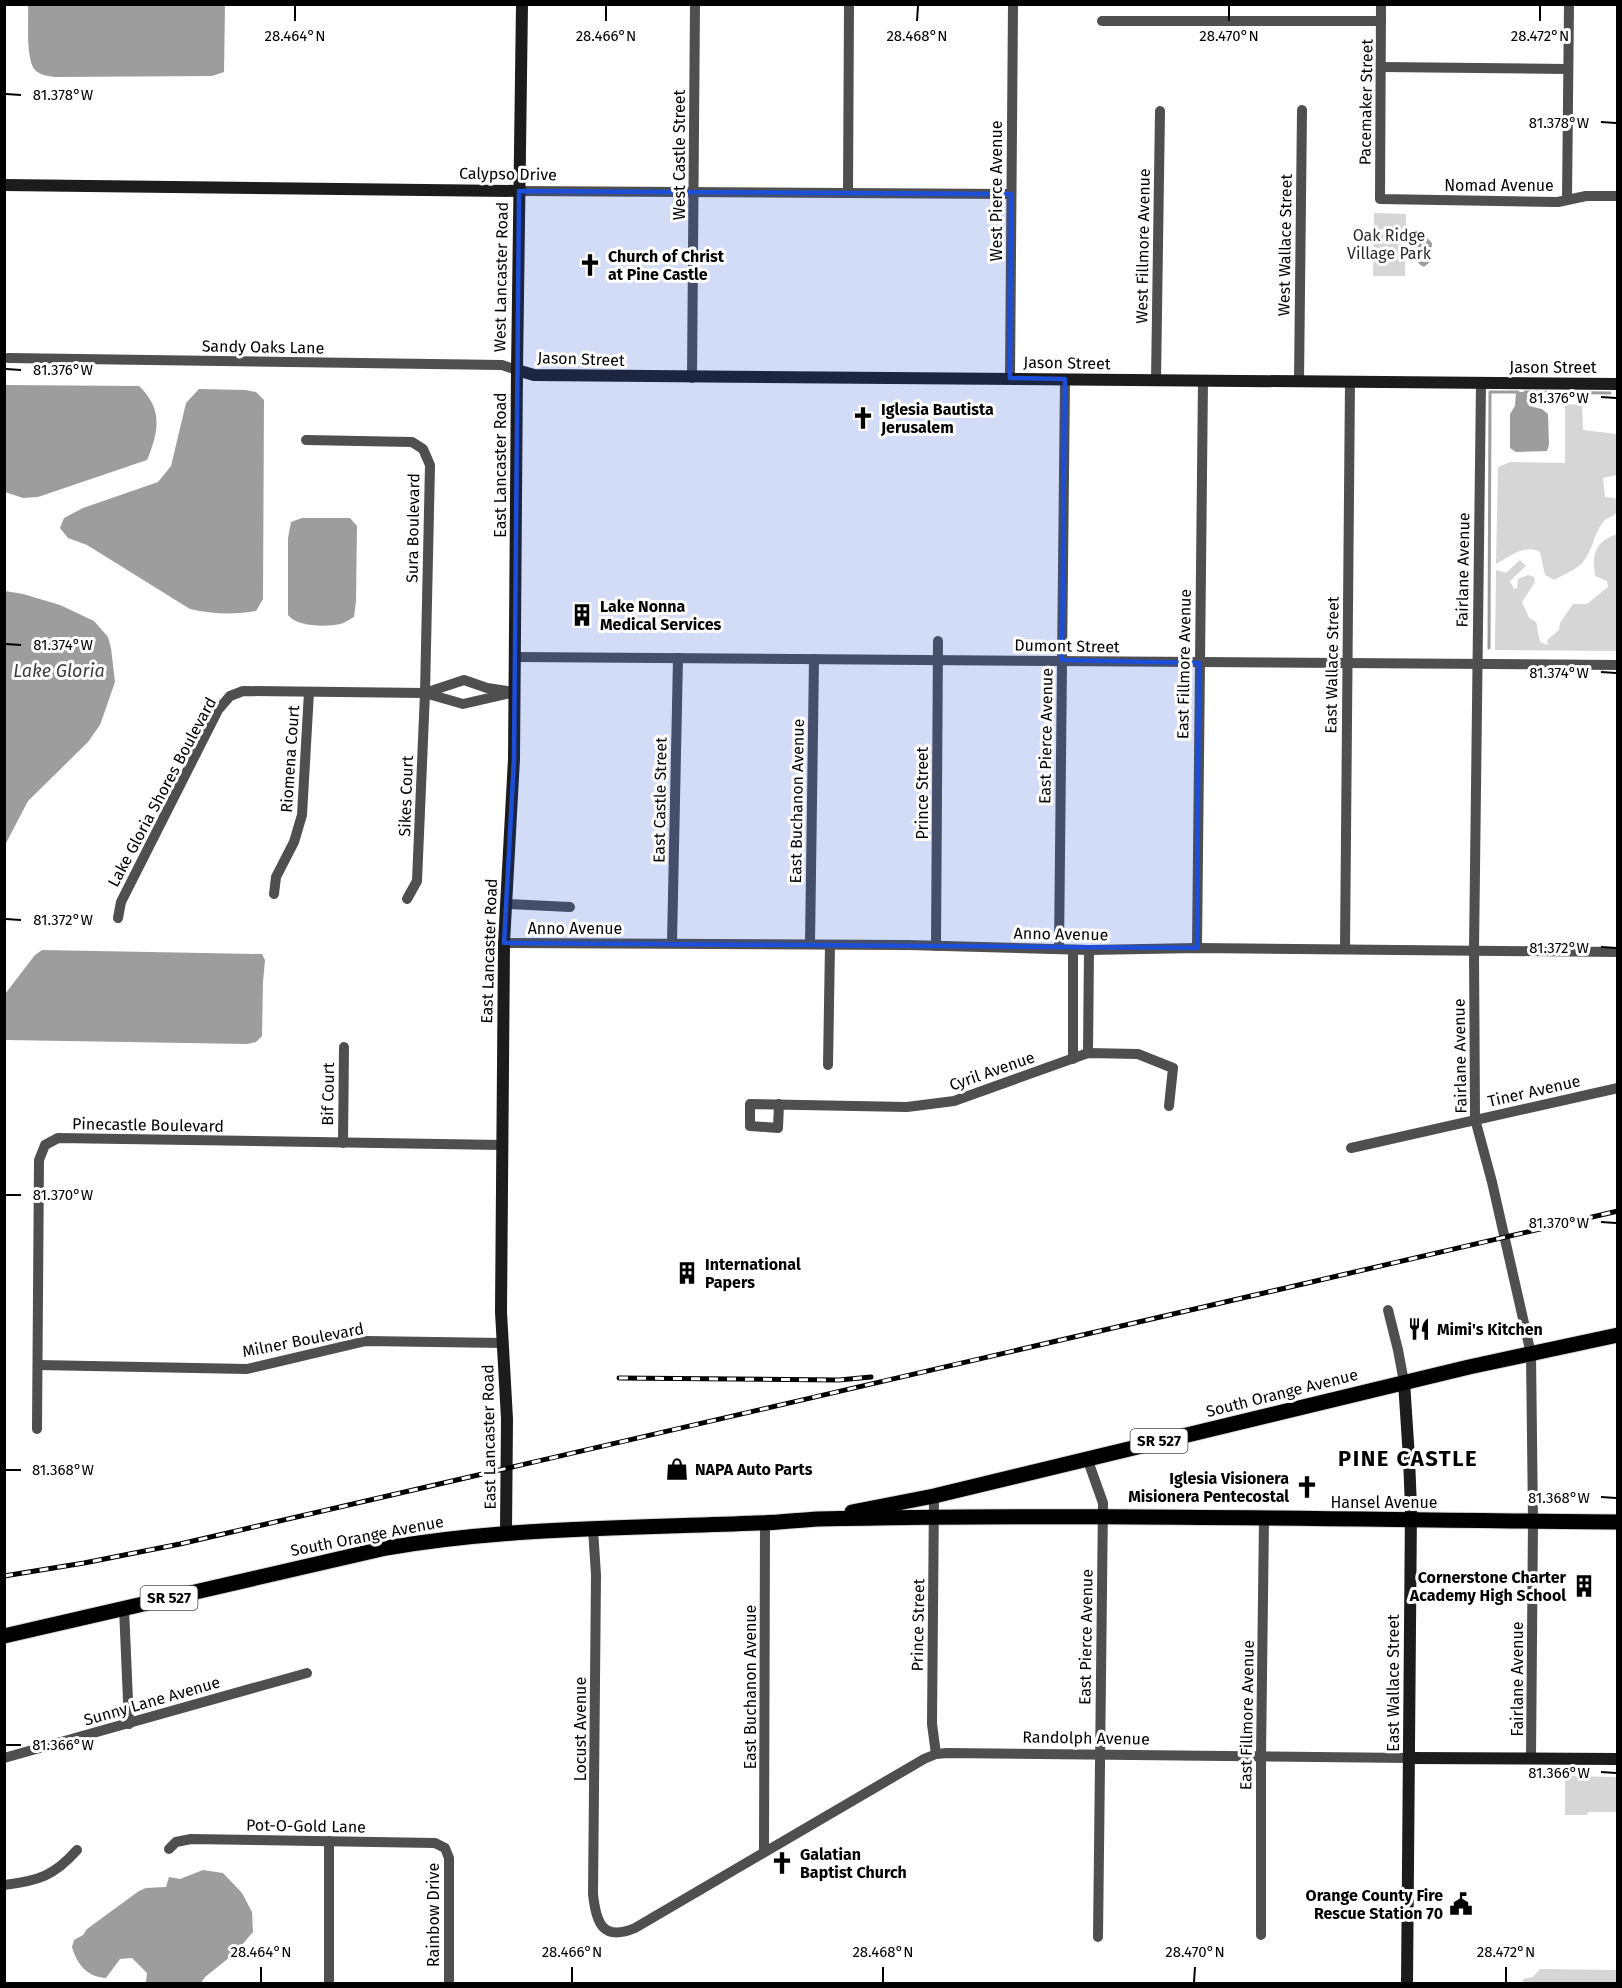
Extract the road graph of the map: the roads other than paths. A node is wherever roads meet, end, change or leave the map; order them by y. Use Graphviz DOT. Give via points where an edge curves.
graph roads {
  1 [pos="522,4"];
  2 [pos="695,4"];
  3 [pos="849,4"];
  4 [pos="1012,4"];
  5 [pos="1382,4"];
  6 [pos="1569,4"];
  7 [pos="1102,21"];
  8 [pos="1381,21"];
  9 [pos="1381,67"];
  10 [pos="1568,69"];
  11 [pos="1302,110"];
  12 [pos="1160,111"];
  13 [pos="4,185"];
  14 [pos="519,191"];
  15 [pos="694,192"];
  16 [pos="848,193"];
  17 [pos="1011,194"];
  18 [pos="1617,196"];
  19 [pos="1380,199"];
  20 [pos="1567,199"];
  21 [pos="8,358"];
  22 [pos="517,370"];
  23 [pos="692,378"];
  24 [pos="1010,378"];
  25 [pos="1065,379"];
  26 [pos="1156,380"];
  27 [pos="1203,380"];
  28 [pos="1299,381"];
  29 [pos="1350,381"];
  30 [pos="1481,383"];
  31 [pos="1617,384"];
  32 [pos="306,440"];
  33 [pos="938,642"];
  34 [pos="516,657"];
  35 [pos="678,658"];
  36 [pos="814,659"];
  37 [pos="938,660"];
  38 [pos="1062,660"];
  39 [pos="1199,663"];
  40 [pos="1477,663"];
  41 [pos="1349,664"];
  42 [pos="1617,664"];
  43 [pos="452,682"];
  44 [pos="309,692"];
  45 [pos="515,692"];
  46 [pos="425,693"];
  47 [pos="452,702"];
  48 [pos="274,894"];
  49 [pos="407,899"];
  50 [pos="506,904"];
  51 [pos="570,908"];
  52 [pos="118,918"];
  53 [pos="504,943"];
  54 [pos="672,943"];
  55 [pos="810,944"];
  56 [pos="830,945"];
  57 [pos="936,946"];
  58 [pos="1197,948"];
  59 [pos="1059,949"];
  60 [pos="1073,950"];
  61 [pos="1089,950"];
  62 [pos="1345,950"];
  63 [pos="1474,950"];
  64 [pos="1617,952"];
  65 [pos="1089,968"];
  66 [pos="1073,971"];
  67 [pos="344,1047"];
  68 [pos="1088,1053"];
  69 [pos="1072,1059"];
  70 [pos="828,1065"];
  71 [pos="1617,1088"];
  72 [pos="779,1104"];
  73 [pos="1169,1106"];
  74 [pos="1475,1119"];
  75 [pos="342,1143"];
  76 [pos="502,1145"];
  77 [pos="1351,1148"];
  78 [pos="1388,1311"];
  79 [pos="1617,1335"];
  80 [pos="503,1343"];
  81 [pos="1531,1354"];
  82 [pos="38,1365"];
  83 [pos="1404,1382"];
  84 [pos="37,1429"];
  85 [pos="1087,1458"];
  86 [pos="934,1496"];
  87 [pos="934,1518"];
  88 [pos="1103,1518"];
  89 [pos="815,1519"];
  90 [pos="1264,1519"];
  91 [pos="1411,1520"];
  92 [pos="1533,1521"];
  93 [pos="1617,1522"];
  94 [pos="765,1523"];
  95 [pos="593,1529"];
  96 [pos="506,1532"];
  97 [pos="124,1608"];
  98 [pos="4,1636"];
  99 [pos="307,1673"];
  100 [pos="129,1724"];
  101 [pos="936,1754"];
  102 [pos="1100,1754"];
  103 [pos="1261,1756"];
  104 [pos="4,1758"];
  105 [pos="1409,1758"];
  106 [pos="1531,1758"];
  107 [pos="1617,1759"];
  108 [pos="329,1841"];
  109 [pos="445,1848"];
  110 [pos="169,1849"];
  111 [pos="77,1850"];
  112 [pos="764,1851"];
  113 [pos="4,1885"];
  114 [pos="603,1926"];
  115 [pos="1261,1935"];
  116 [pos="1098,1937"];
  117 [pos="329,1983"];
  118 [pos="449,1983"];
  119 [pos="1407,1983"];
  1 -- 14 [label="street, West Lancaster Road"];
  2 -- 15 [label="street, West Castle Street"];
  3 -- 16 [label="street"];
  4 -- 17 [label="street, West Pierce Avenue"];
  5 -- 8 [label="street, Pacemaker Street"];
  6 -- 10 [label="street"];
  7 -- 8 [label="street"];
  8 -- 9 [label="street, Pacemaker Street"];
  9 -- 10 [label="street"];
  9 -- 19 [label="street, Pacemaker Street"];
  10 -- 20 [label="street"];
  11 -- 28 [label="street, West Wallace Street"];
  12 -- 26 [label="street, West Fillmore Avenue"];
  13 -- 14 [label="street, Calypso Drive"];
  14 -- 15 [label="street, Calypso Drive"];
  14 -- 22 [label="street, West Lancaster Road"];
  15 -- 16 [label="street, Calypso Drive"];
  15 -- 23 [label="street, West Castle Street"];
  16 -- 17 [label="street, Calypso Drive"];
  17 -- 24 [label="street, West Pierce Avenue"];
  18 -- 20 [label="street, Nomad Avenue"];
  19 -- 20 [label="street, Nomad Avenue" via="1558,202"];
  21 -- 22 [label="street, Sandy Oaks Lane" via="502,365"];
  22 -- 23 [label="street, Jason Street" via="534,375"];
  22 -- 34 [label="street, East Lancaster Road"];
  23 -- 24 [label="street, Jason Street"];
  24 -- 25 [label="street, Jason Street"];
  25 -- 26 [label="street, Jason Street"];
  25 -- 38 [label="street, East Pierce Avenue"];
  26 -- 27 [label="street, Jason Street"];
  27 -- 28 [label="street, Jason Street"];
  27 -- 39 [label="street, East Fillmore Avenue"];
  28 -- 29 [label="street, Jason Street"];
  29 -- 30 [label="street, Jason Street"];
  29 -- 41 [label="street, East Wallace Street"];
  30 -- 31 [label="street, Jason Street"];
  30 -- 40 [label="street, Fairlane Avenue"];
  32 -- 46 [label="street, Sura Boulevard" via="412,442 427,456 430,465"];
  33 -- 37 [label="street, Prince Street"];
  34 -- 35 [label="street, Dumont Street"];
  34 -- 45 [label="street, East Lancaster Road"];
  35 -- 36 [label="street, Dumont Street"];
  35 -- 54 [label="street, East Castle Street"];
  36 -- 37 [label="street, Dumont Street"];
  36 -- 55 [label="street, East Buchanon Avenue"];
  37 -- 38 [label="street, Dumont Street"];
  37 -- 57 [label="street, Prince Street"];
  38 -- 39 [label="street, Dumont Street"];
  38 -- 59 [label="street, East Pierce Avenue"];
  39 -- 41 [label="street, Dumont Street"];
  39 -- 58 [label="street, East Fillmore Avenue"];
  40 -- 41 [label="street, Dumont Street"];
  40 -- 42 [label="street, Dumont Street"];
  40 -- 63 [label="street, Fairlane Avenue"];
  41 -- 62 [label="street, East Wallace Street"];
  43 -- 45 [label="street, Lake Gloria Shores Boulevard" via="468,680"];
  43 -- 46 [label="street, Lake Gloria Shores Boulevard"];
  43 -- 47 [label="street"];
  44 -- 46 [label="street, Lake Gloria Shores Boulevard"];
  44 -- 48 [label="street, Riomena Court" via="302,815 294,842 276,877"];
  44 -- 52 [label="street, Lake Gloria Shores Boulevard" via="243,691 224,702 121,902"];
  45 -- 47 [label="street, Lake Gloria Shores Boulevard" via="467,704"];
  45 -- 50 [label="street, East Lancaster Road"];
  46 -- 47 [label="street, Lake Gloria Shores Boulevard"];
  46 -- 49 [label="street, Sikes Court" via="417,881"];
  50 -- 51 [label="street"];
  50 -- 53 [label="street, East Lancaster Road"];
  53 -- 54 [label="street, Anno Avenue"];
  53 -- 76 [label="street, East Lancaster Road"];
  54 -- 55 [label="street, Anno Avenue"];
  55 -- 56 [label="street, Anno Avenue"];
  56 -- 57 [label="street, Anno Avenue"];
  56 -- 70 [label="street"];
  57 -- 59 [label="street, Anno Avenue"];
  58 -- 61 [label="street, Anno Avenue"];
  58 -- 62 [label="street, Anno Avenue"];
  59 -- 60 [label="street, Anno Avenue"];
  60 -- 61 [label="street, Anno Avenue"];
  60 -- 66 [label="street"];
  61 -- 65 [label="street"];
  62 -- 63 [label="street, Anno Avenue"];
  63 -- 64 [label="street, Anno Avenue"];
  63 -- 74 [label="street, Fairlane Avenue"];
  65 -- 66 [label="street"];
  65 -- 68 [label="street"];
  66 -- 69 [label="street"];
  67 -- 75 [label="street, Bif Court"];
  68 -- 69 [label="street, Cyril Avenue"];
  68 -- 73 [label="street, Cyril Avenue" via="1137,1054 1173,1068"];
  69 -- 72 [label="street, Cyril Avenue" via="954,1101 907,1107"];
  71 -- 74 [label="street, Tiner Avenue"];
  74 -- 77 [label="street, Tiner Avenue"];
  74 -- 81 [label="street, Fairlane Avenue"];
  75 -- 76 [label="street, Pinecastle Boulevard"];
  75 -- 82 [label="street, Pinecastle Boulevard" via="58,1138 45,1145 39,1160"];
  76 -- 80 [label="street, East Lancaster Road"];
  78 -- 83 [label="street"];
  79 -- 81 [label="main road, South Orange Avenue / SR 527"];
  80 -- 82 [label="street, Milner Boulevard" via="366,1341 247,1369"];
  80 -- 96 [label="street, East Lancaster Road"];
  81 -- 83 [label="main road, South Orange Avenue / SR 527"];
  81 -- 92 [label="street, Fairlane Avenue"];
  82 -- 84 [label="street, Pinecastle Boulevard"];
  83 -- 85 [label="main road, South Orange Avenue / SR 527"];
  83 -- 91 [label="street, East Wallace Street"];
  85 -- 86 [label="main road, South Orange Avenue / SR 527"];
  85 -- 88 [label="street, East Pierce Avenue" via="1103,1503"];
  86 -- 87 [label="street, Prince Street"];
  86 -- 89 [label="main road, South Orange Avenue / SR 527"];
  87 -- 88 [label="main road, Hansel Avenue / SR 527"];
  87 -- 89 [label="main road, South Orange Avenue / SR 527"];
  87 -- 101 [label="street, Prince Street" via="932,1724"];
  88 -- 90 [label="main road, Hansel Avenue / SR 527"];
  88 -- 102 [label="street, East Pierce Avenue"];
  89 -- 94 [label="main road, South Orange Avenue / SR 527"];
  90 -- 91 [label="main road, Hansel Avenue / SR 527"];
  90 -- 103 [label="street, East Fillmore Avenue"];
  91 -- 92 [label="main road, Hansel Avenue / SR 527"];
  91 -- 105 [label="street, East Wallace Street"];
  92 -- 93 [label="main road, Hansel Avenue / SR 527"];
  92 -- 106 [label="street, Fairlane Avenue"];
  94 -- 95 [label="main road, South Orange Avenue / SR 527"];
  94 -- 112 [label="street, East Buchanon Avenue"];
  95 -- 96 [label="main road, South Orange Avenue / SR 527"];
  95 -- 114 [label="street, Locust Avenue" via="593,1894 597,1920"];
  96 -- 97 [label="main road, South Orange Avenue / SR 527" via="386,1548"];
  97 -- 98 [label="main road, South Orange Avenue / SR 527"];
  97 -- 100 [label="street"];
  99 -- 100 [label="street, Sunny Lane Avenue"];
  100 -- 104 [label="street, Sunny Lane Avenue"];
  101 -- 102 [label="street, Randolph Avenue"];
  101 -- 112 [label="street, Randolph Avenue"];
  102 -- 103 [label="street, Randolph Avenue"];
  102 -- 116 [label="street, East Pierce Avenue"];
  103 -- 105 [label="street, Randolph Avenue"];
  103 -- 115 [label="street, East Fillmore Avenue"];
  105 -- 106 [label="street, Randolph Avenue"];
  105 -- 119 [label="street, East Wallace Street"];
  106 -- 107 [label="street, Randolph Avenue"];
  108 -- 109 [label="street, Pot-O-Gold Lane" via="435,1842"];
  108 -- 110 [label="street, Pot-O-Gold Lane" via="191,1839 176,1842"];
  108 -- 117 [label="street"];
  109 -- 118 [label="street, Rainbow Drive" via="449,1858"];
  111 -- 113 [label="street" via="47,1876"];
  112 -- 114 [label="street, Randolph Avenue" via="635,1928 616,1933"];
}
